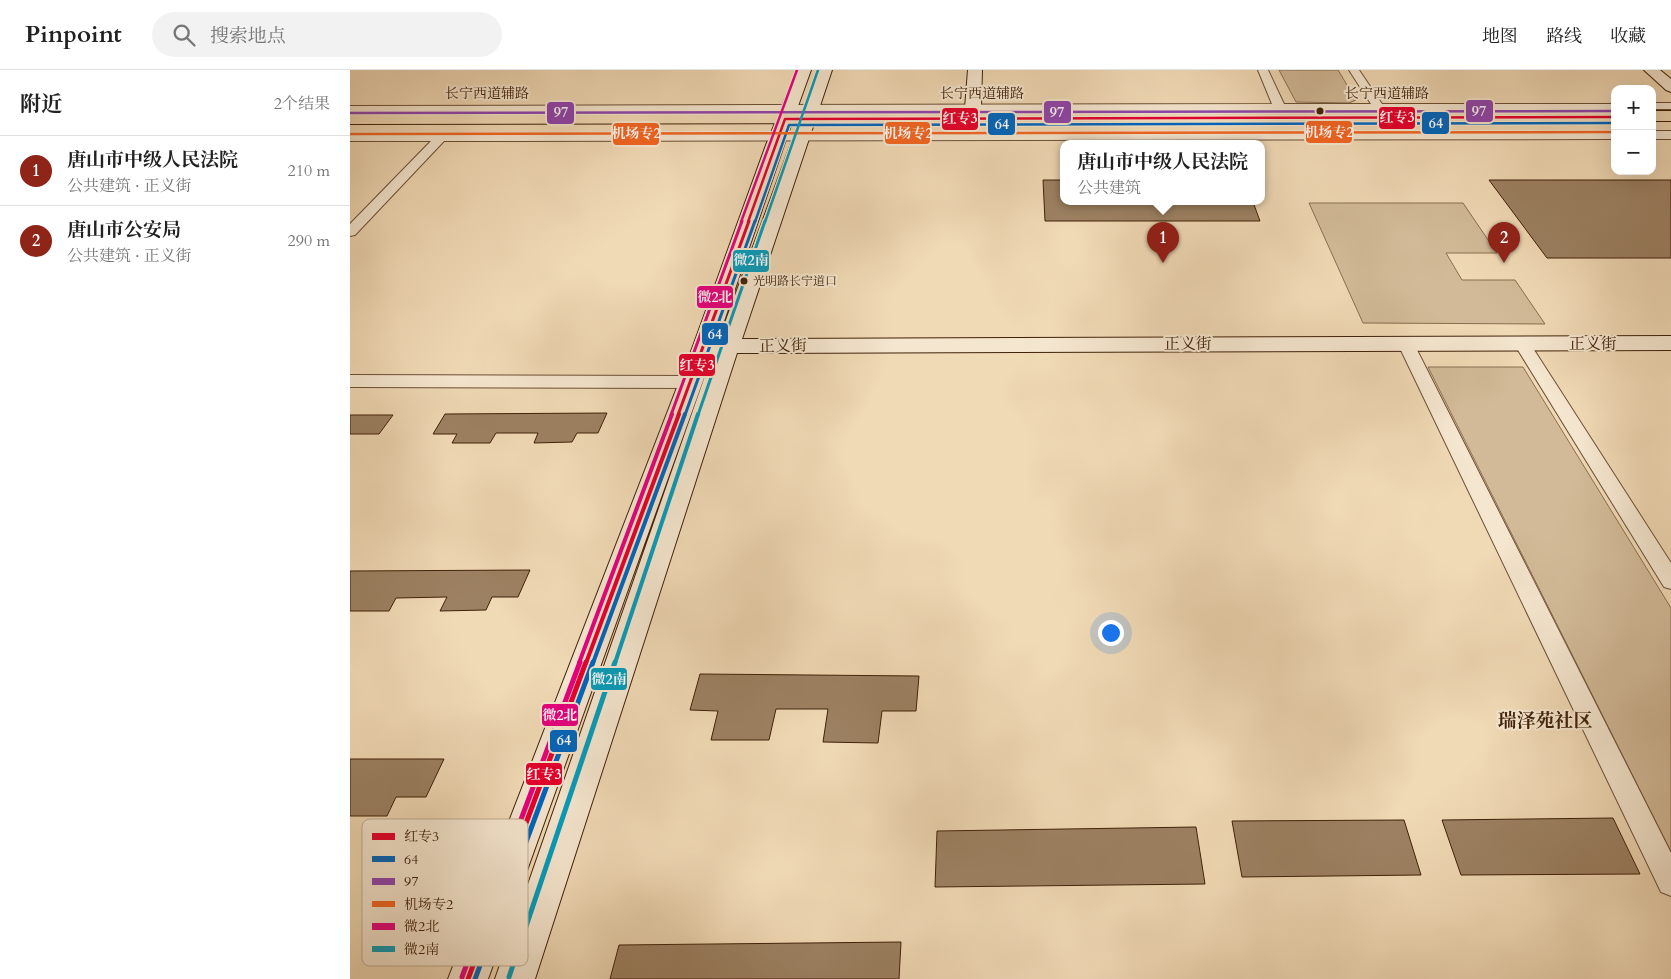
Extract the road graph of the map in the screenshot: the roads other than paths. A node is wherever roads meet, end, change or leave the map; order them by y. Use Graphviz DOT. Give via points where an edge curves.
graph roads {
  1 [pos="804,70"];
  2 [pos="825,70"];
  3 [pos="975,70"];
  4 [pos="1263,70"];
  5 [pos="1354,70"];
  6 [pos="1651,70"];
  7 [pos="1671,87"];
  8 [pos="1656,106"];
  9 [pos="1671,106"];
  10 [pos="1611,107"];
  11 [pos="973,108"];
  12 [pos="1280,108"];
  13 [pos="1379,108"];
  14 [pos="350,109"];
  15 [pos="1656,116"];
  16 [pos="1671,116"];
  17 [pos="1611,117"];
  18 [pos="350,119"];
  19 [pos="795,123"];
  20 [pos="1671,125"];
  21 [pos="1611,126"];
  22 [pos="1656,126"];
  23 [pos="350,128"];
  24 [pos="1611,135"];
  25 [pos="1656,135"];
  26 [pos="1671,135"];
  27 [pos="350,137"];
  28 [pos="441,137"];
  29 [pos="350,232"];
  30 [pos="1405,342"];
  31 [pos="1521,342"];
  32 [pos="1671,343"];
  33 [pos="716,346"];
  34 [pos="350,381"];
  35 [pos="690,382"];
  36 [pos="1671,581"];
  37 [pos="527,819"];
  38 [pos="1671,882"];
  39 [pos="528,938"];
  40 [pos="473,966"];
  41 [pos="519,966"];
  42 [pos="468,979"];
  43 [pos="515,979"];
  1 -- 19 [label="main road"];
  2 -- 19 [label="main road"];
  3 -- 11 [label="main road"];
  4 -- 12 [label="street"];
  5 -- 13 [label="street"];
  6 -- 7 [label="main road"];
  8 -- 9 [label="street"];
  10 -- 13 [label="street, 长宁西道辅路"];
  11 -- 12 [label="street, 长宁西道辅路"];
  11 -- 19 [label="street, 长宁西道辅路"];
  12 -- 13 [label="street, 长宁西道辅路"];
  14 -- 19 [label="street, 长宁西道辅路"];
  15 -- 16 [label="main road"];
  17 -- 19 [label="main road"];
  18 -- 19 [label="main road"];
  19 -- 21 [label="main road"];
  19 -- 23 [label="main road"];
  19 -- 24 [label="street, 长宁西道辅路"];
  19 -- 28 [label="street, 长宁西道辅路"];
  19 -- 33 [label="main road"];
  20 -- 22 [label="main road"];
  25 -- 26 [label="street"];
  27 -- 28 [label="street, 长宁西道辅路"];
  28 -- 29 [label="street"];
  30 -- 31 [label="main road, 正义街"];
  30 -- 33 [label="main road, 正义街"];
  30 -- 38 [label="street"];
  31 -- 32 [label="main road, 正义街"];
  31 -- 36 [label="street"];
  33 -- 35 [label="main road"];
  33 -- 39 [label="main road"];
  34 -- 35 [label="street"];
  35 -- 37 [label="main road"];
  40 -- 42 [label="main road"];
  41 -- 43 [label="main road"];
}
